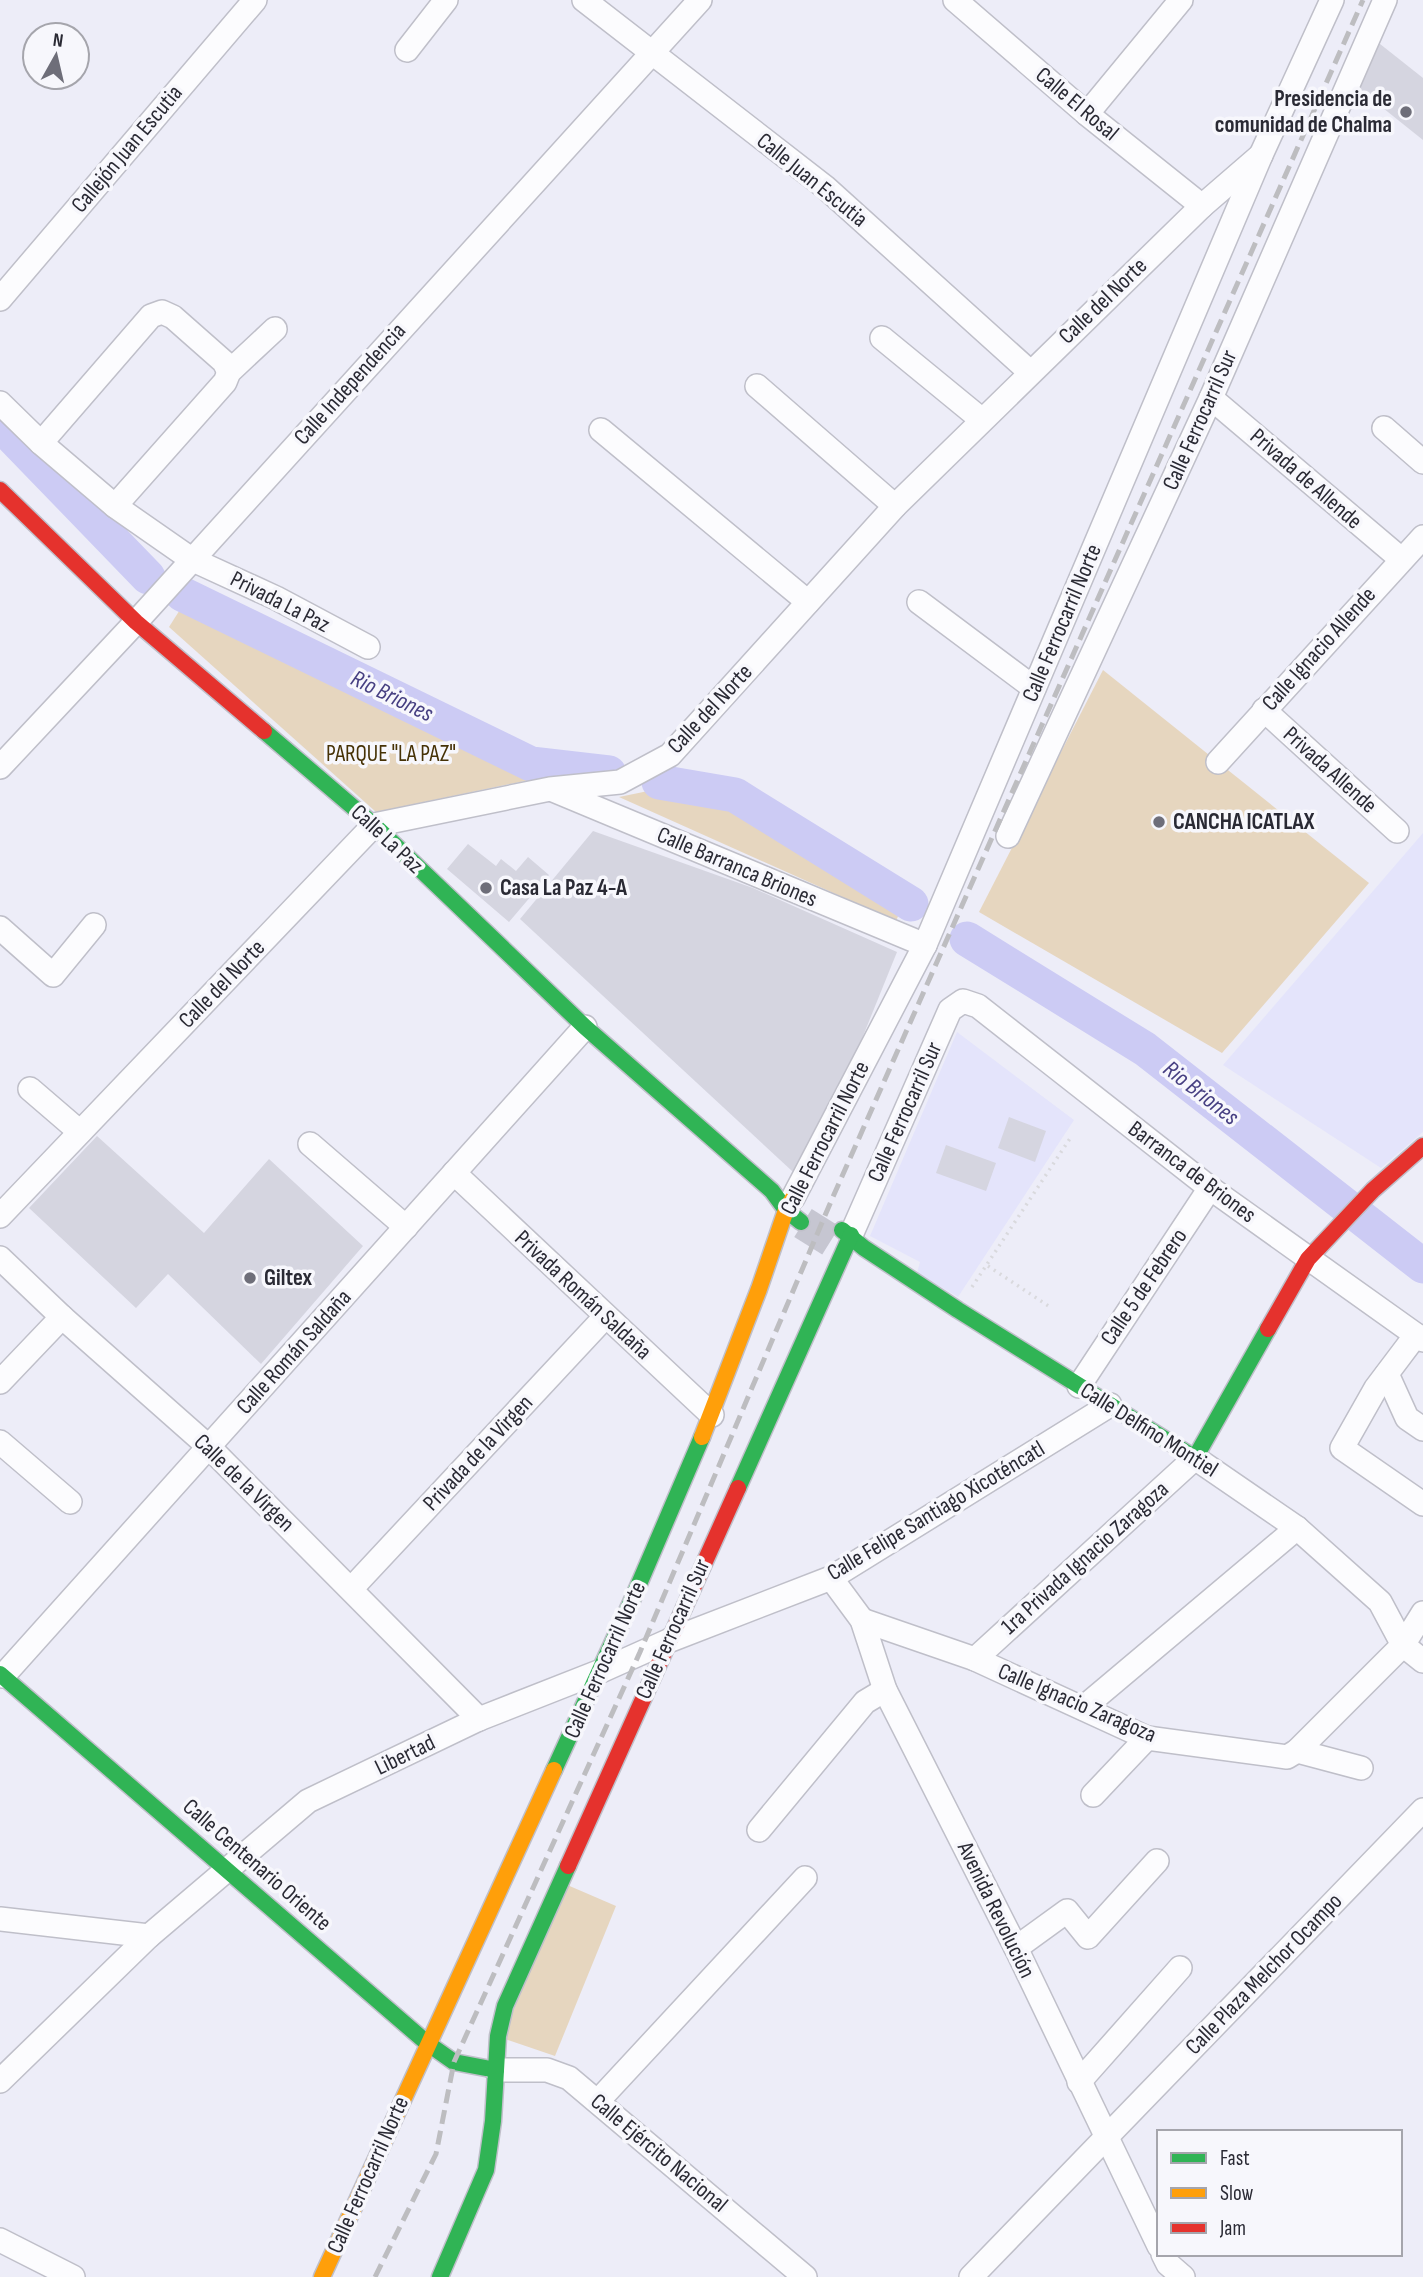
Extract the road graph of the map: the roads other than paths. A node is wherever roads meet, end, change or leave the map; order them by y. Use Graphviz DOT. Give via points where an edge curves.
graph roads {
  1 [pos="255,0"];
  2 [pos="446,0"];
  3 [pos="584,0"];
  4 [pos="700,0"];
  5 [pos="955,0"];
  6 [pos="1181,0"];
  7 [pos="1332,0"];
  8 [pos="1385,0"];
  9 [pos="407,50"];
  10 [pos="651,54"];
  11 [pos="1087,114"];
  12 [pos="1261,155"];
  13 [pos="1202,206"];
  14 [pos="0,299"];
  15 [pos="275,330"];
  16 [pos="882,338"];
  17 [pos="229,372"];
  18 [pos="1030,372"];
  19 [pos="757,386"];
  20 [pos="1211,398"];
  21 [pos="0,403"];
  22 [pos="982,420"];
  23 [pos="1384,428"];
  24 [pos="601,430"];
  25 [pos="41,443"];
  26 [pos="1423,462"];
  27 [pos="0,490"];
  28 [pos="114,506"];
  29 [pos="895,506"];
  30 [pos="1423,537"];
  31 [pos="191,559"];
  32 [pos="1401,559"];
  33 [pos="808,602"];
  34 [pos="919,602"];
  35 [pos="136,622"];
  36 [pos="368,647"];
  37 [pos="1034,688"];
  38 [pos="1264,710"];
  39 [pos="1218,762"];
  40 [pos="0,767"];
  41 [pos="550,789"];
  42 [pos="374,825"];
  43 [pos="1396,831"];
  44 [pos="1008,836"];
  45 [pos="93,925"];
  46 [pos="0,928"];
  47 [pos="925,945"];
  48 [pos="963,1002"];
  49 [pos="585,1027"];
  50 [pos="30,1089"];
  51 [pos="80,1132"];
  52 [pos="310,1144"];
  53 [pos="1423,1146"];
  54 [pos="454,1173"];
  55 [pos="1210,1188"];
  56 [pos="793,1207"];
  57 [pos="0,1216"];
  58 [pos="406,1227"];
  59 [pos="848,1240"];
  60 [pos="0,1258"];
  61 [pos="1308,1259"];
  62 [pos="62,1317"];
  63 [pos="605,1317"];
  64 [pos="1419,1338"];
  65 [pos="1387,1374"];
  66 [pos="0,1382"];
  67 [pos="1079,1386"];
  68 [pos="1110,1405"];
  69 [pos="712,1415"];
  70 [pos="1423,1429"];
  71 [pos="0,1442"];
  72 [pos="209,1447"];
  73 [pos="1195,1458"];
  74 [pos="70,1502"];
  75 [pos="1423,1504"];
  76 [pos="1297,1528"];
  77 [pos="831,1578"];
  78 [pos="352,1588"];
  79 [pos="1423,1613"];
  80 [pos="862,1620"];
  81 [pos="668,1641"];
  82 [pos="1403,1645"];
  83 [pos="975,1659"];
  84 [pos="1423,1661"];
  85 [pos="601,1671"];
  86 [pos="2,1675"];
  87 [pos="885,1690"];
  88 [pos="1083,1708"];
  89 [pos="479,1719"];
  90 [pos="1147,1738"];
  91 [pos="1297,1751"];
  92 [pos="1360,1768"];
  93 [pos="1093,1795"];
  94 [pos="1423,1810"];
  95 [pos="759,1830"];
  96 [pos="1157,1861"];
  97 [pos="228,1870"];
  98 [pos="805,1878"];
  99 [pos="0,1919"];
  100 [pos="149,1936"];
  101 [pos="1016,1948"];
  102 [pos="1180,1968"];
  103 [pos="428,2043"];
  104 [pos="496,2070"];
  105 [pos="0,2081"];
  106 [pos="1079,2082"];
  107 [pos="598,2101"];
  108 [pos="1105,2138"];
  109 [pos="0,2240"];
  110 [pos="1157,2242"];
  111 [pos="1164,2256"];
  112 [pos="73,2277"];
  113 [pos="322,2277"];
  114 [pos="440,2277"];
  115 [pos="805,2277"];
  116 [pos="971,2277"];
  117 [pos="1183,2277"];
  1 -- 14 [label="street, Callejón Juan Escutia"];
  2 -- 9 [label="street"];
  3 -- 10 [label="street, Calle Juan Escutia"];
  4 -- 10 [label="street, Calle Independencia"];
  5 -- 11 [label="street, Calle El Rosal"];
  6 -- 11 [label="street"];
  7 -- 12 [label="street, Calle Ferrocarril Norte"];
  8 -- 20 [label="street, Calle Ferrocarril Sur"];
  10 -- 18 [label="street, Calle Juan Escutia" via="825,187"];
  10 -- 31 [label="street, Calle Independencia"];
  11 -- 13 [label="street, Calle El Rosal"];
  12 -- 13 [label="street, Calle del Norte"];
  12 -- 37 [label="street, Calle Ferrocarril Norte"];
  13 -- 18 [label="street, Calle del Norte"];
  15 -- 17 [label="street"];
  16 -- 22 [label="street"];
  17 -- 25 [label="street" via="224,362 173,317 162,312 151,316"];
  17 -- 28 [label="street"];
  18 -- 22 [label="street, Calle del Norte"];
  19 -- 29 [label="street"];
  20 -- 32 [label="street, Privada de Allende"];
  20 -- 44 [label="street, Calle Ferrocarril Sur"];
  21 -- 25 [label="street"];
  22 -- 29 [label="street, Calle del Norte"];
  23 -- 26 [label="street"];
  24 -- 33 [label="street"];
  25 -- 28 [label="street"];
  27 -- 35 [label="main road, Calle La Paz"];
  28 -- 31 [label="street"];
  29 -- 33 [label="street, Calle del Norte"];
  30 -- 32 [label="street, Calle Ignacio Allende"];
  31 -- 35 [label="street, Calle Independencia"];
  31 -- 36 [label="street, Privada La Paz"];
  32 -- 38 [label="street, Calle Ignacio Allende"];
  33 -- 41 [label="street, Calle del Norte" via="670,755 620,782"];
  34 -- 37 [label="street"];
  35 -- 40 [label="street, Calle Independencia"];
  35 -- 42 [label="main road, Calle La Paz"];
  37 -- 47 [label="street, Calle Ferrocarril Norte"];
  38 -- 39 [label="street, Calle Ignacio Allende"];
  38 -- 43 [label="street, Privada Allende"];
  41 -- 42 [label="street, Calle del Norte"];
  41 -- 47 [label="street, Calle Barranca Briones"];
  42 -- 49 [label="main road, Calle La Paz"];
  42 -- 51 [label="street, Calle del Norte"];
  45 -- 46 [label="street" via="53,975"];
  47 -- 56 [label="street, Calle Ferrocarril Norte"];
  48 -- 55 [label="street, Barranca de Briones" via="978,1006"];
  48 -- 59 [label="street, Calle Ferrocarril Sur" via="950,1010"];
  49 -- 54 [label="street, Calle Román Saldaña"];
  49 -- 56 [label="main road, Calle La Paz"];
  50 -- 51 [label="street"];
  51 -- 57 [label="street, Calle del Norte"];
  52 -- 58 [label="street"];
  53 -- 61 [label="main road" via="1373,1190"];
  54 -- 58 [label="street, Calle Román Saldaña"];
  54 -- 63 [label="street, Privada Román Saldaña"];
  55 -- 61 [label="street, Barranca de Briones"];
  55 -- 67 [label="street, Calle 5 de Febrero"];
  56 -- 69 [label="main road, Calle Ferrocarril Norte"];
  58 -- 72 [label="street, Calle Román Saldaña"];
  59 -- 67 [label="main road, Calle Delfino Montiel"];
  59 -- 81 [label="main road, Calle Ferrocarril Sur"];
  60 -- 62 [label="street, Calle de la Virgen"];
  61 -- 64 [label="street, Barranca de Briones"];
  61 -- 73 [label="main road"];
  62 -- 66 [label="street"];
  62 -- 72 [label="street, Calle de la Virgen"];
  63 -- 69 [label="street, Privada Román Saldaña"];
  63 -- 78 [label="street, Privada de la Virgen"];
  64 -- 65 [label="street"];
  65 -- 70 [label="street" via="1407,1418"];
  65 -- 75 [label="street" via="1342,1448"];
  67 -- 68 [label="main road, Calle Delfino Montiel"];
  68 -- 73 [label="main road, Calle Delfino Montiel"];
  68 -- 77 [label="street, Calle Felipe Santiago Xicoténcatl"];
  69 -- 85 [label="main road, Calle Ferrocarril Norte"];
  71 -- 74 [label="street"];
  72 -- 78 [label="street, Calle de la Virgen"];
  72 -- 86 [label="street, Calle Román Saldaña"];
  73 -- 76 [label="street, Calle Delfino Montiel"];
  73 -- 83 [label="street, 1ra Privada Ignacio Zaragoza"];
  76 -- 82 [label="street, Calle Delfino Montiel" via="1380,1602"];
  76 -- 88 [label="street"];
  77 -- 80 [label="street, Avenida Revolución"];
  77 -- 81 [label="street, Calle Felipe Santiago Xicoténcatl"];
  78 -- 89 [label="street, Calle de la Virgen"];
  79 -- 82 [label="street"];
  80 -- 83 [label="street, Calle Ignacio Zaragoza"];
  80 -- 87 [label="street, Avenida Revolución"];
  81 -- 85 [label="street, Calle Felipe Santiago Xicoténcatl"];
  81 -- 104 [label="main road, Calle Ferrocarril Sur" via="505,2006"];
  82 -- 84 [label="street, Calle Delfino Montiel"];
  82 -- 91 [label="street"];
  83 -- 88 [label="street, Calle Ignacio Zaragoza"];
  85 -- 89 [label="street, Libertad"];
  85 -- 103 [label="main road, Calle Ferrocarril Norte"];
  86 -- 97 [label="main road, Calle Centenario Oriente"];
  87 -- 95 [label="street" via="865,1702"];
  87 -- 101 [label="street, Avenida Revolución"];
  88 -- 90 [label="street, Calle Ignacio Zaragoza"];
  89 -- 97 [label="street, Libertad" via="308,1801"];
  90 -- 91 [label="street, Calle Ignacio Zaragoza" via="1287,1757"];
  90 -- 93 [label="street"];
  91 -- 92 [label="street"];
  94 -- 108 [label="street, Calle Plaza Melchor Ocampo"];
  96 -- 101 [label="street" via="1088,1937 1067,1911"];
  97 -- 100 [label="street"];
  97 -- 103 [label="main road, Calle Centenario Oriente"];
  98 -- 107 [label="street"];
  99 -- 100 [label="street"];
  100 -- 105 [label="street"];
  101 -- 106 [label="street, Avenida Revolución"];
  102 -- 106 [label="street"];
  103 -- 104 [label="main road, Calle Centenario Oriente" via="454,2062"];
  103 -- 113 [label="main road, Calle Ferrocarril Norte"];
  104 -- 107 [label="street, Calle Ejército Nacional" via="547,2070 569,2078"];
  104 -- 114 [label="main road, Calle Ferrocarril Sur" via="486,2170"];
  106 -- 108 [label="street, Avenida Revolución"];
  107 -- 115 [label="street, Calle Ejército Nacional"];
  108 -- 110 [label="street, Avenida Revolución"];
  108 -- 116 [label="street, Calle Plaza Melchor Ocampo"];
  109 -- 112 [label="street"];
  111 -- 117 [label="street"];
}
